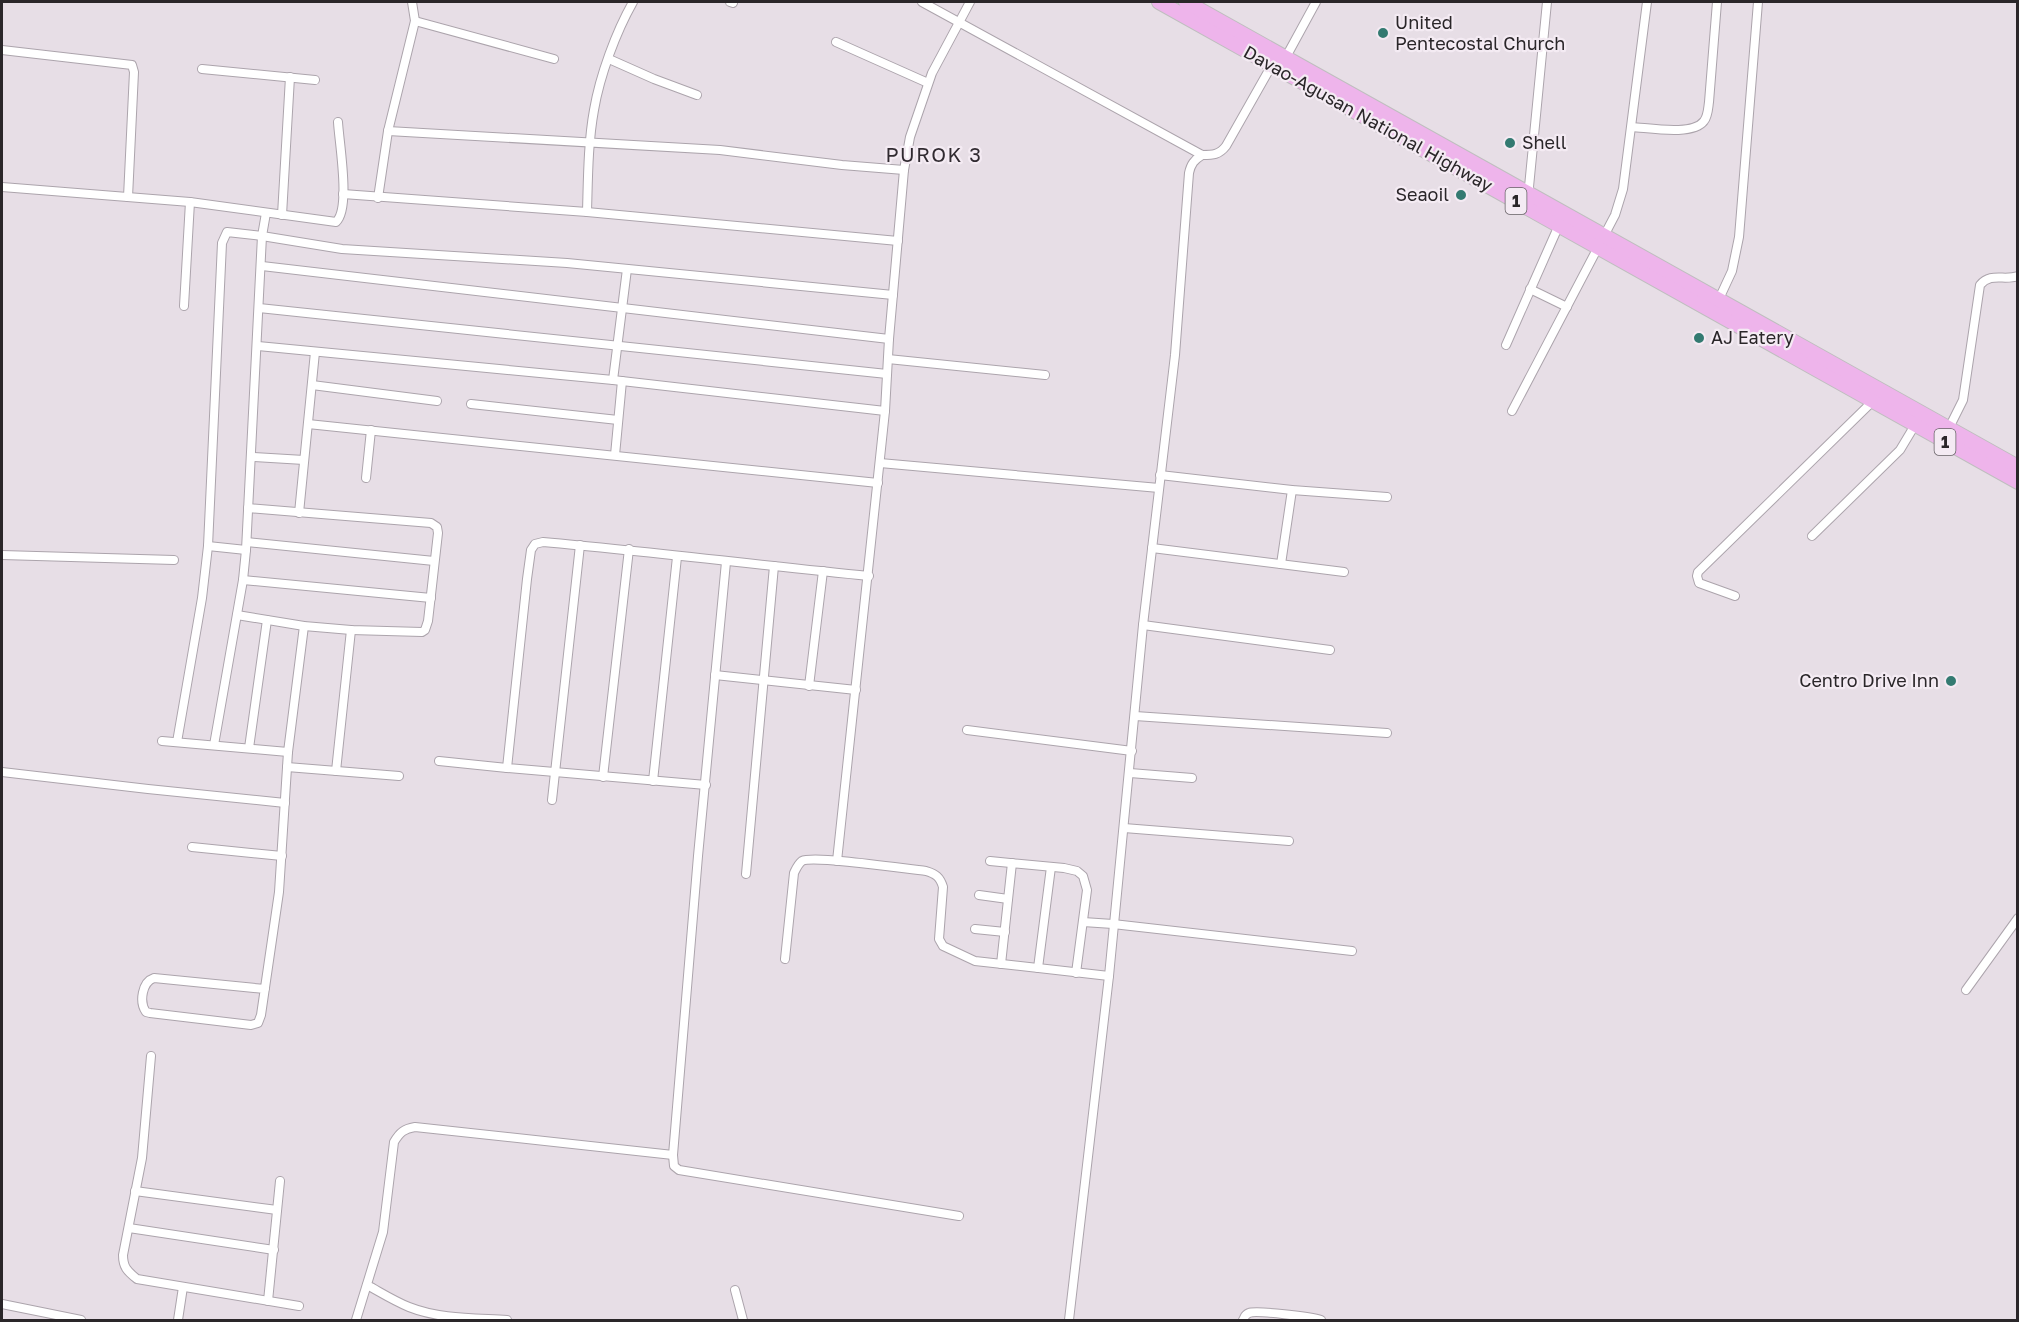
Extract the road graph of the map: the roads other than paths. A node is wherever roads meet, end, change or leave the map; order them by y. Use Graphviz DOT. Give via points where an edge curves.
graph roads {
  1 [pos="412,2"];
  2 [pos="633,2"];
  3 [pos="922,2"];
  4 [pos="970,2"];
  5 [pos="1158,2"];
  6 [pos="1186,2"];
  7 [pos="1316,2"];
  8 [pos="1547,2"];
  9 [pos="1647,2"];
  10 [pos="1717,2"];
  11 [pos="1758,2"];
  12 [pos="415,21"];
  13 [pos="959,22"];
  14 [pos="836,42"];
  15 [pos="2,50"];
  16 [pos="1278,58"];
  17 [pos="554,59"];
  18 [pos="609,59"];
  19 [pos="202,69"];
  20 [pos="290,77"];
  21 [pos="315,80"];
  22 [pos="928,83"];
  23 [pos="697,95"];
  24 [pos="338,122"];
  25 [pos="1632,127"];
  26 [pos="388,131"];
  27 [pos="590,142"];
  28 [pos="1202,155"];
  29 [pos="904,170"];
  30 [pos="2,187"];
  31 [pos="343,194"];
  32 [pos="128,197"];
  33 [pos="378,198"];
  34 [pos="1527,199"];
  35 [pos="190,202"];
  36 [pos="587,212"];
  37 [pos="266,213"];
  38 [pos="282,215"];
  39 [pos="1559,225"];
  40 [pos="262,236"];
  41 [pos="898,241"];
  42 [pos="1602,241"];
  43 [pos="262,266"];
  44 [pos="627,269"];
  45 [pos="2018,276"];
  46 [pos="1530,289"];
  47 [pos="893,295"];
  48 [pos="1719,299"];
  49 [pos="184,306"];
  50 [pos="623,306"];
  51 [pos="259,308"];
  52 [pos="1567,308"];
  53 [pos="1750,324"];
  54 [pos="889,339"];
  55 [pos="618,345"];
  56 [pos="1506,345"];
  57 [pos="258,346"];
  58 [pos="315,352"];
  59 [pos="888,359"];
  60 [pos="887,374"];
  61 [pos="1045,375"];
  62 [pos="618,381"];
  63 [pos="312,386"];
  64 [pos="437,400"];
  65 [pos="1872,402"];
  66 [pos="471,404"];
  67 [pos="885,411"];
  68 [pos="1512,411"];
  69 [pos="618,420"];
  70 [pos="308,424"];
  71 [pos="1915,425"];
  72 [pos="371,430"];
  73 [pos="1945,434"];
  74 [pos="615,455"];
  75 [pos="252,457"];
  76 [pos="304,460"];
  77 [pos="880,464"];
  78 [pos="2018,467"];
  79 [pos="1160,475"];
  80 [pos="366,478"];
  81 [pos="2018,482"];
  82 [pos="878,483"];
  83 [pos="1159,489"];
  84 [pos="1292,489"];
  85 [pos="1387,497"];
  86 [pos="248,508"];
  87 [pos="299,513"];
  88 [pos="1812,536"];
  89 [pos="580,545"];
  90 [pos="208,546"];
  91 [pos="247,546"];
  92 [pos="1152,548"];
  93 [pos="629,549"];
  94 [pos="2,555"];
  95 [pos="676,557"];
  96 [pos="174,560"];
  97 [pos="434,561"];
  98 [pos="726,562"];
  99 [pos="1281,564"];
  100 [pos="774,566"];
  101 [pos="823,571"];
  102 [pos="1344,572"];
  103 [pos="868,576"];
  104 [pos="243,580"];
  105 [pos="1735,596"];
  106 [pos="431,598"];
  107 [pos="237,615"];
  108 [pos="267,620"];
  109 [pos="1143,625"];
  110 [pos="304,626"];
  111 [pos="351,630"];
  112 [pos="1330,650"];
  113 [pos="715,675"];
  114 [pos="763,680"];
  115 [pos="809,686"];
  116 [pos="856,690"];
  117 [pos="1135,716"];
  118 [pos="967,730"];
  119 [pos="1387,733"];
  120 [pos="162,741"];
  121 [pos="177,742"];
  122 [pos="214,745"];
  123 [pos="249,748"];
  124 [pos="288,752"];
  125 [pos="1131,752"];
  126 [pos="439,761"];
  127 [pos="287,767"];
  128 [pos="507,768"];
  129 [pos="336,771"];
  130 [pos="2,772"];
  131 [pos="555,772"];
  132 [pos="1130,773"];
  133 [pos="399,776"];
  134 [pos="603,777"];
  135 [pos="1192,778"];
  136 [pos="653,781"];
  137 [pos="706,785"];
  138 [pos="552,800"];
  139 [pos="285,802"];
  140 [pos="1124,828"];
  141 [pos="1289,841"];
  142 [pos="192,847"];
  143 [pos="282,856"];
  144 [pos="837,861"];
  145 [pos="990,861"];
  146 [pos="1012,863"];
  147 [pos="1051,867"];
  148 [pos="746,874"];
  149 [pos="979,895"];
  150 [pos="1008,899"];
  151 [pos="2018,918"];
  152 [pos="1083,922"];
  153 [pos="1113,924"];
  154 [pos="975,929"];
  155 [pos="1005,932"];
  156 [pos="1352,951"];
  157 [pos="785,959"];
  158 [pos="1001,964"];
  159 [pos="1038,968"];
  160 [pos="1076,973"];
  161 [pos="1109,976"];
  162 [pos="265,988"];
  163 [pos="1966,990"];
  164 [pos="151,1056"];
  165 [pos="673,1155"];
  166 [pos="280,1181"];
  167 [pos="135,1191"];
  168 [pos="277,1210"];
  169 [pos="959,1216"];
  170 [pos="129,1228"];
  171 [pos="274,1250"];
  172 [pos="367,1285"];
  173 [pos="183,1287"];
  174 [pos="735,1290"];
  175 [pos="268,1301"];
  176 [pos="2,1304"];
  177 [pos="299,1306"];
  178 [pos="81,1320"];
  179 [pos="178,1320"];
  180 [pos="356,1320"];
  181 [pos="507,1320"];
  182 [pos="743,1320"];
  183 [pos="1069,1320"];
  184 [pos="1243,1320"];
  185 [pos="1321,1320"];
  1 -- 12 [label="street"];
  2 -- 18 [label="street"];
  3 -- 13 [label="street"];
  4 -- 13 [label="street"];
  5 -- 16 [label="highway, Davao-Agusan National Highway / 1"];
  6 -- 16 [label="highway, Davao-Agusan National Highway / 1"];
  7 -- 16 [label="street"];
  8 -- 34 [label="street"];
  9 -- 25 [label="street"];
  10 -- 25 [label="street" via="1709,102 1703,122 1695,129 1683,130"];
  11 -- 48 [label="street" via="1739,237 1732,271"];
  12 -- 17 [label="street"];
  12 -- 26 [label="street"];
  13 -- 22 [label="street"];
  13 -- 28 [label="street"];
  14 -- 22 [label="street"];
  15 -- 32 [label="street" via="132,65"];
  16 -- 28 [label="street" via="1226,147 1214,155"];
  16 -- 34 [label="highway, Davao-Agusan National Highway / 1"];
  18 -- 23 [label="street"];
  18 -- 27 [label="street" via="594,109"];
  19 -- 20 [label="street"];
  20 -- 21 [label="street"];
  20 -- 38 [label="street"];
  22 -- 29 [label="street"];
  24 -- 31 [label="street"];
  25 -- 42 [label="street" via="1621,202"];
  26 -- 27 [label="street"];
  26 -- 33 [label="street"];
  27 -- 29 [label="street" via="720,150"];
  27 -- 36 [label="street"];
  28 -- 79 [label="street" via="1191,165 1189,173 1175,355"];
  29 -- 41 [label="street"];
  30 -- 32 [label="street"];
  31 -- 33 [label="street"];
  31 -- 38 [label="street" via="336,222"];
  32 -- 35 [label="street"];
  33 -- 36 [label="street"];
  34 -- 39 [label="highway, Davao-Agusan National Highway / 1"];
  34 -- 42 [label="highway, Davao-Agusan National Highway / 1"];
  35 -- 37 [label="street"];
  35 -- 49 [label="street"];
  36 -- 41 [label="street"];
  37 -- 38 [label="street"];
  37 -- 40 [label="street"];
  39 -- 42 [label="highway, Davao-Agusan National Highway / 1"];
  39 -- 46 [label="street"];
  40 -- 43 [label="street"];
  40 -- 44 [label="street" via="342,249"];
  40 -- 90 [label="street" via="227,232 222,243"];
  41 -- 47 [label="street"];
  42 -- 48 [label="highway, Davao-Agusan National Highway / 1"];
  42 -- 52 [label="street"];
  42 -- 53 [label="highway, Davao-Agusan National Highway / 1"];
  43 -- 50 [label="street"];
  43 -- 51 [label="street"];
  44 -- 47 [label="street"];
  44 -- 50 [label="street"];
  45 -- 73 [label="street" via="1992,277 1980,285 1963,400"];
  46 -- 52 [label="street"];
  46 -- 56 [label="street"];
  47 -- 54 [label="street"];
  48 -- 53 [label="highway, Davao-Agusan National Highway / 1"];
  50 -- 54 [label="street"];
  50 -- 55 [label="street"];
  51 -- 55 [label="street"];
  51 -- 57 [label="street"];
  52 -- 68 [label="street"];
  53 -- 65 [label="highway, Davao-Agusan National Highway / 1"];
  53 -- 73 [label="highway, Davao-Agusan National Highway / 1"];
  54 -- 59 [label="street"];
  55 -- 60 [label="street"];
  55 -- 62 [label="street"];
  57 -- 58 [label="street"];
  57 -- 75 [label="street"];
  58 -- 62 [label="street"];
  58 -- 63 [label="street"];
  59 -- 60 [label="street"];
  59 -- 61 [label="street"];
  60 -- 67 [label="street"];
  62 -- 67 [label="street"];
  62 -- 69 [label="street"];
  63 -- 64 [label="street"];
  63 -- 70 [label="street"];
  65 -- 71 [label="highway, Davao-Agusan National Highway / 1"];
  65 -- 105 [label="street" via="1698,572 1699,583"];
  66 -- 69 [label="street"];
  67 -- 77 [label="street"];
  69 -- 74 [label="street"];
  70 -- 72 [label="street"];
  70 -- 76 [label="street"];
  71 -- 73 [label="highway, Davao-Agusan National Highway / 1"];
  71 -- 88 [label="street" via="1900,450"];
  72 -- 74 [label="street"];
  72 -- 80 [label="street"];
  73 -- 78 [label="highway, Davao-Agusan National Highway / 1"];
  73 -- 81 [label="highway, Davao-Agusan National Highway / 1"];
  74 -- 82 [label="street"];
  75 -- 76 [label="street"];
  75 -- 86 [label="street"];
  76 -- 87 [label="street"];
  77 -- 82 [label="street"];
  77 -- 83 [label="street"];
  79 -- 83 [label="street"];
  79 -- 84 [label="street"];
  82 -- 103 [label="street"];
  83 -- 92 [label="street"];
  84 -- 85 [label="street"];
  84 -- 99 [label="street"];
  86 -- 87 [label="street"];
  86 -- 91 [label="street"];
  87 -- 97 [label="street" via="430,523 438,533"];
  89 -- 93 [label="street"];
  89 -- 128 [label="street" via="539,542 531,550"];
  89 -- 131 [label="street"];
  90 -- 91 [label="street"];
  90 -- 121 [label="street"];
  91 -- 97 [label="street"];
  91 -- 104 [label="street"];
  92 -- 99 [label="street"];
  92 -- 109 [label="street"];
  93 -- 95 [label="street"];
  93 -- 134 [label="street"];
  94 -- 96 [label="street"];
  95 -- 98 [label="street"];
  95 -- 136 [label="street"];
  97 -- 106 [label="street"];
  98 -- 100 [label="street"];
  98 -- 113 [label="street"];
  99 -- 102 [label="street"];
  100 -- 101 [label="street"];
  100 -- 114 [label="street"];
  101 -- 103 [label="street"];
  101 -- 115 [label="street"];
  103 -- 116 [label="street"];
  104 -- 106 [label="street"];
  104 -- 107 [label="street"];
  106 -- 111 [label="street" via="427,626 422,632"];
  107 -- 108 [label="street"];
  107 -- 122 [label="street"];
  108 -- 110 [label="street"];
  108 -- 123 [label="street"];
  109 -- 112 [label="street"];
  109 -- 117 [label="street"];
  110 -- 111 [label="street"];
  110 -- 124 [label="street"];
  111 -- 129 [label="street"];
  113 -- 114 [label="street"];
  113 -- 137 [label="street"];
  114 -- 115 [label="street"];
  114 -- 148 [label="street"];
  115 -- 116 [label="street"];
  116 -- 144 [label="street"];
  117 -- 119 [label="street"];
  117 -- 125 [label="street"];
  118 -- 125 [label="street"];
  120 -- 121 [label="street"];
  121 -- 122 [label="street"];
  122 -- 123 [label="street"];
  123 -- 124 [label="street"];
  124 -- 127 [label="street"];
  125 -- 132 [label="street"];
  126 -- 128 [label="street"];
  127 -- 129 [label="street"];
  127 -- 139 [label="street"];
  128 -- 131 [label="street"];
  129 -- 133 [label="street"];
  130 -- 139 [label="street"];
  131 -- 134 [label="street"];
  131 -- 138 [label="street"];
  132 -- 135 [label="street"];
  132 -- 140 [label="street"];
  134 -- 136 [label="street"];
  136 -- 137 [label="street"];
  137 -- 165 [label="street"];
  139 -- 143 [label="street"];
  140 -- 141 [label="street"];
  140 -- 153 [label="street"];
  142 -- 143 [label="street"];
  143 -- 162 [label="street"];
  144 -- 157 [label="street" via="809,860 797,866"];
  144 -- 158 [label="street" via="936,874 943,887 939,939 943,946 975,961"];
  145 -- 146 [label="street"];
  146 -- 147 [label="street"];
  146 -- 150 [label="street"];
  147 -- 152 [label="street" via="1077,871 1083,876 1087,890"];
  147 -- 159 [label="street"];
  149 -- 150 [label="street"];
  150 -- 155 [label="street"];
  151 -- 163 [label="street"];
  152 -- 153 [label="street"];
  152 -- 160 [label="street"];
  153 -- 156 [label="street"];
  153 -- 161 [label="street"];
  154 -- 155 [label="street"];
  155 -- 158 [label="street"];
  158 -- 159 [label="street"];
  159 -- 160 [label="street"];
  160 -- 161 [label="street"];
  161 -- 183 [label="street"];
  162 -- 162 [label="street" via="260,1019 250,1025 150,1013 143,1006 144,987 154,978"];
  164 -- 167 [label="street" via="142,1158"];
  165 -- 169 [label="street" via="674,1167 679,1170"];
  165 -- 172 [label="street" via="406,1129 394,1142 382,1232"];
  166 -- 168 [label="street"];
  167 -- 168 [label="street"];
  167 -- 170 [label="street"];
  168 -- 171 [label="street"];
  170 -- 171 [label="street"];
  170 -- 173 [label="street" via="123,1255 127,1271 137,1279"];
  171 -- 175 [label="street"];
  172 -- 180 [label="street"];
  172 -- 181 [label="street" via="422,1311"];
  173 -- 175 [label="street"];
  173 -- 179 [label="street"];
  174 -- 182 [label="street"];
  175 -- 177 [label="street"];
  176 -- 178 [label="street"];
  184 -- 185 [label="street" via="1251,1312"];
}
